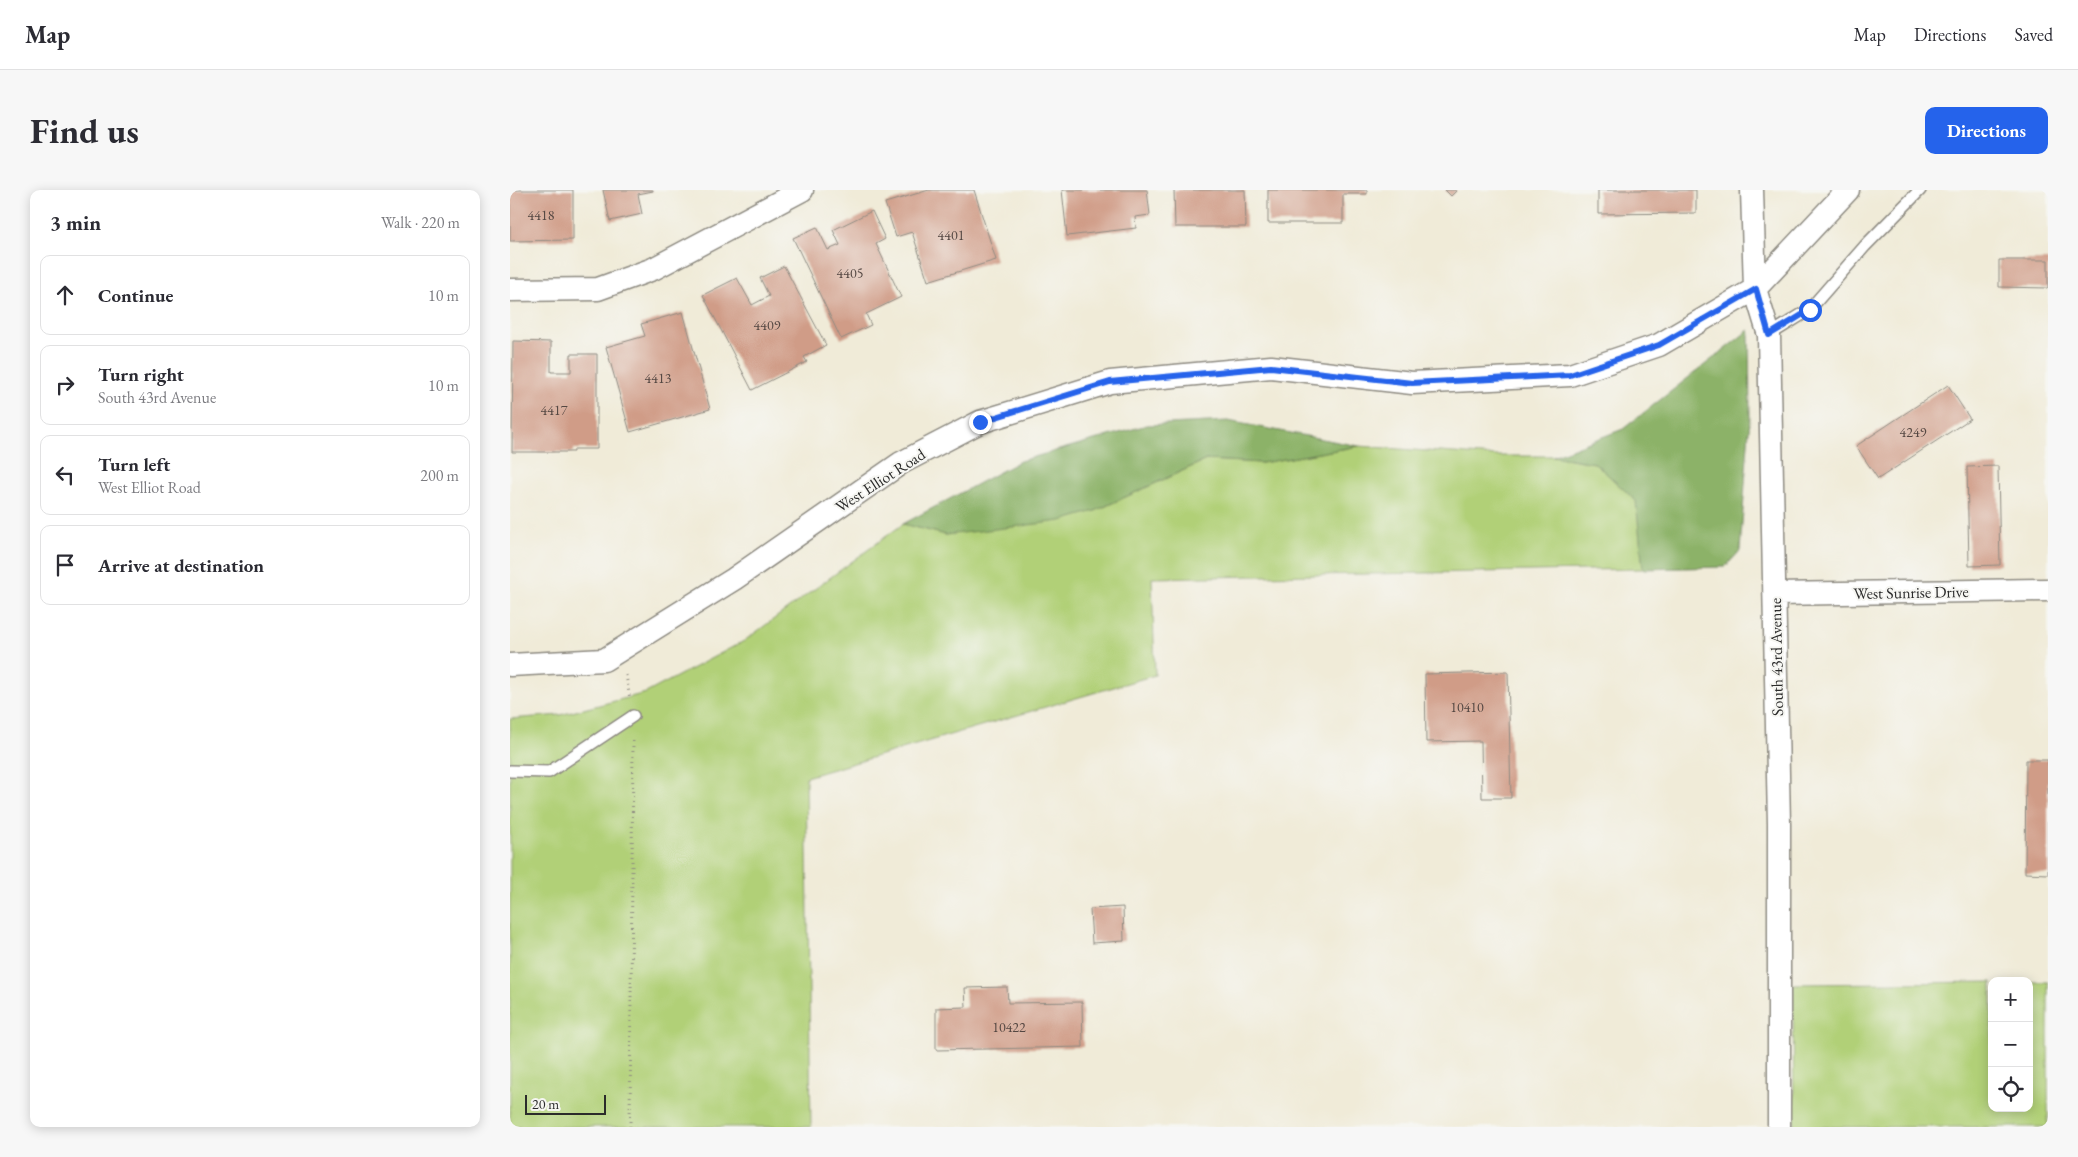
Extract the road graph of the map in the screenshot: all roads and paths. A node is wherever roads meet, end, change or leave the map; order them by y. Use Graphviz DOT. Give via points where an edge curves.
graph roads {
  1 [pos="802,190"];
  2 [pos="1752,190"];
  3 [pos="1848,190"];
  4 [pos="1920,190"];
  5 [pos="1756,289"];
  6 [pos="510,290"];
  7 [pos="1769,335"];
  8 [pos="2048,590"];
  9 [pos="1775,594"];
  10 [pos="622,650"];
  11 [pos="510,665"];
  12 [pos="633,716"];
  13 [pos="510,771"];
  14 [pos="630,1127"];
  15 [pos="1779,1127"];
  1 -- 6 [label="street" via="653,269 598,289"];
  2 -- 5 [label="street, South 43rd Avenue"];
  3 -- 5 [label="street, West Elliot Road"];
  4 -- 7 [label="lane" via="1865,246 1810,310"];
  5 -- 7 [label="street, South 43rd Avenue"];
  5 -- 10 [label="street, West Elliot Road" via="1659,345 1570,375 1412,383 1271,367 1110,382 980,422 901,463 734,579"];
  7 -- 9 [label="street, South 43rd Avenue"];
  8 -- 9 [label="street, West Sunrise Drive"];
  9 -- 15 [label="street, South 43rd Avenue"];
  10 -- 11 [label="street, West Elliot Road" via="604,660"];
  10 -- 12 [label="path"];
  12 -- 13 [label="lane" via="549,772"];
  12 -- 14 [label="path"];
}
